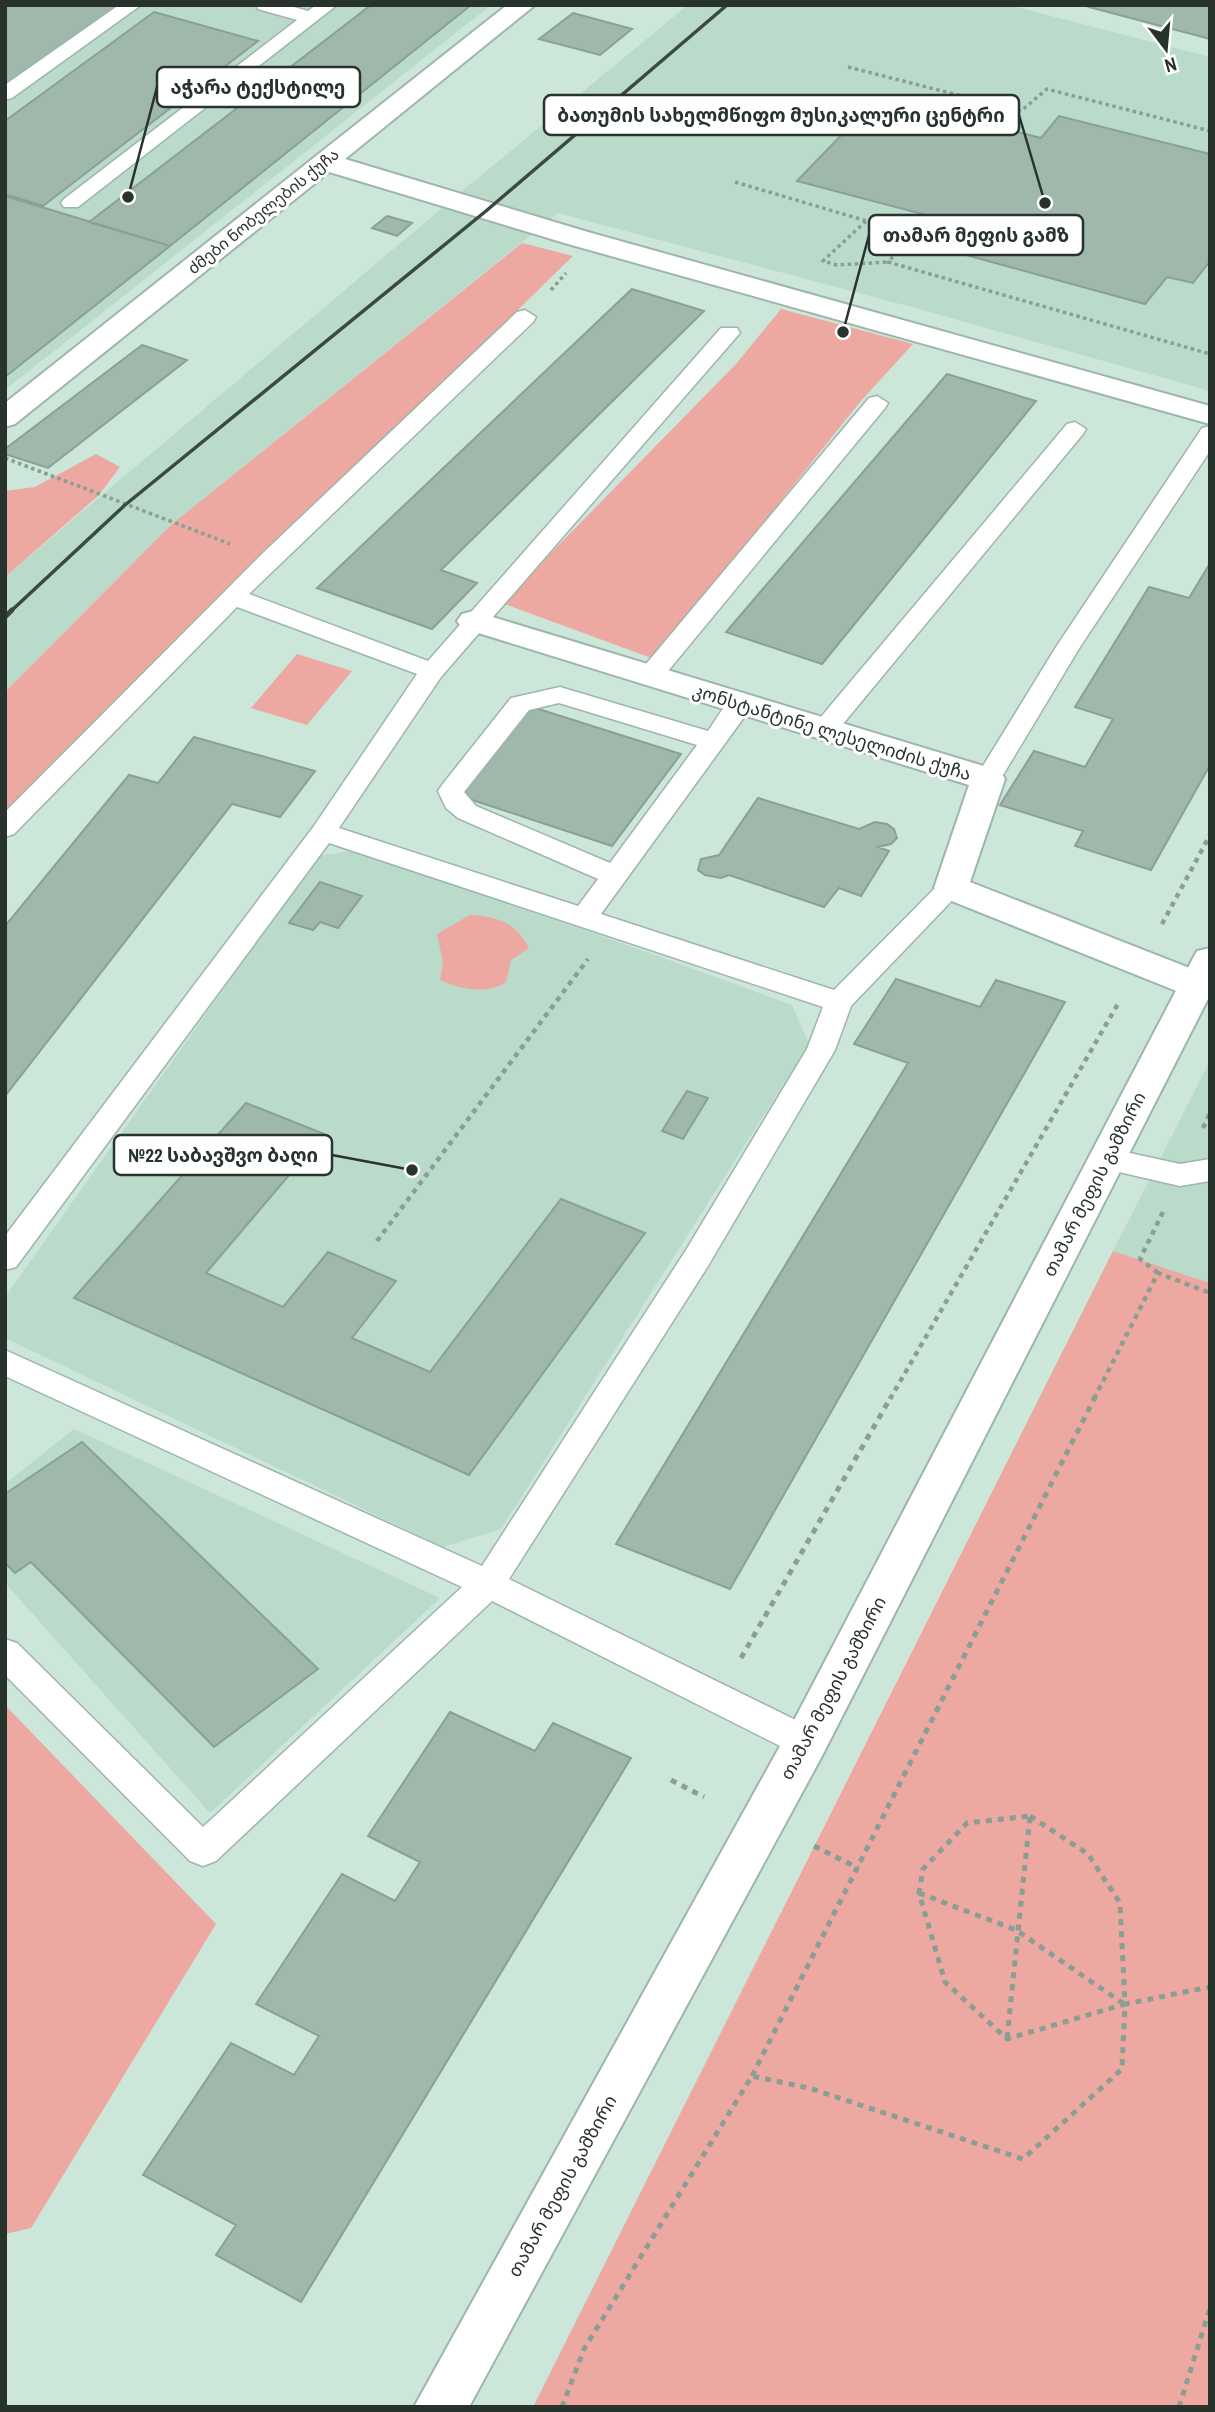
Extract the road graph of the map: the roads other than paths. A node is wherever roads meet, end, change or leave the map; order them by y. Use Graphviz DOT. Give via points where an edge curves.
graph roads {
  1 [pos="132,5"];
  2 [pos="265,5"];
  3 [pos="328,5"];
  4 [pos="523,5"];
  5 [pos="311,18"];
  6 [pos="5,94"];
  7 [pos="325,162"];
  8 [pos="71,203"];
  9 [pos="525,317"];
  10 [pos="729,333"];
  11 [pos="877,403"];
  12 [pos="1210,415"];
  13 [pos="5,418"];
  14 [pos="1075,429"];
  15 [pos="1210,433"];
  16 [pos="234,597"];
  17 [pos="473,621"];
  18 [pos="432,671"];
  19 [pos="650,676"];
  20 [pos="740,705"];
  21 [pos="824,730"];
  22 [pos="713,741"];
  23 [pos="988,779"];
  24 [pos="5,828"];
  25 [pos="323,832"];
  26 [pos="615,876"];
  27 [pos="951,888"];
  28 [pos="584,918"];
  29 [pos="1203,973"];
  30 [pos="839,1002"];
  31 [pos="1107,1159"];
  32 [pos="1210,1170"];
  33 [pos="5,1259"];
  34 [pos="5,1363"];
  35 [pos="488,1584"];
  36 [pos="5,1653"];
  37 [pos="806,1742"];
  38 [pos="440,2407"];
  1 -- 6 [label="lane"];
  2 -- 5 [label="lane"];
  3 -- 5 [label="lane"];
  4 -- 7 [label="street, ძმები ნობელების ქუჩა"];
  5 -- 8 [label="lane"];
  7 -- 12 [label="street"];
  7 -- 13 [label="street, ძმები ნობელების ქუჩა"];
  9 -- 16 [label="lane"];
  10 -- 17 [label="lane"];
  11 -- 19 [label="lane"];
  14 -- 21 [label="lane"];
  15 -- 23 [label="lane" via="1068,647"];
  16 -- 18 [label="lane"];
  16 -- 24 [label="lane"];
  17 -- 18 [label="lane"];
  17 -- 19 [label="street, კონსტანტინე ლესელიძის ქუჩა"];
  18 -- 25 [label="lane"];
  19 -- 20 [label="street, კონსტანტინე ლესელიძის ქუჩა"];
  20 -- 21 [label="street, კონსტანტინე ლესელიძის ქუჩა"];
  20 -- 22 [label="lane"];
  21 -- 23 [label="street, კონსტანტინე ლესელიძის ქუჩა"];
  22 -- 26 [label="lane"];
  22 -- 26 [label="lane" via="560,695 540,698 520,704 451,791 467,812"];
  23 -- 27 [label="street, კონსტანტინე ლესელიძის ქუჩა"];
  25 -- 28 [label="lane"];
  25 -- 33 [label="lane"];
  26 -- 28 [label="lane"];
  27 -- 29 [label="street" via="1141,963"];
  27 -- 30 [label="lane"];
  28 -- 30 [label="lane"];
  29 -- 31 [label="street, თამარ მეფის გამზირი"];
  30 -- 35 [label="lane" via="821,1050 697,1258"];
  31 -- 32 [label="lane" via="1181,1175"];
  31 -- 37 [label="street, თამარ მეფის გამზირი"];
  34 -- 35 [label="lane"];
  35 -- 36 [label="lane" via="203,1850"];
  35 -- 37 [label="lane"];
  37 -- 38 [label="street, თამარ მეფის გამზირი"];
}
